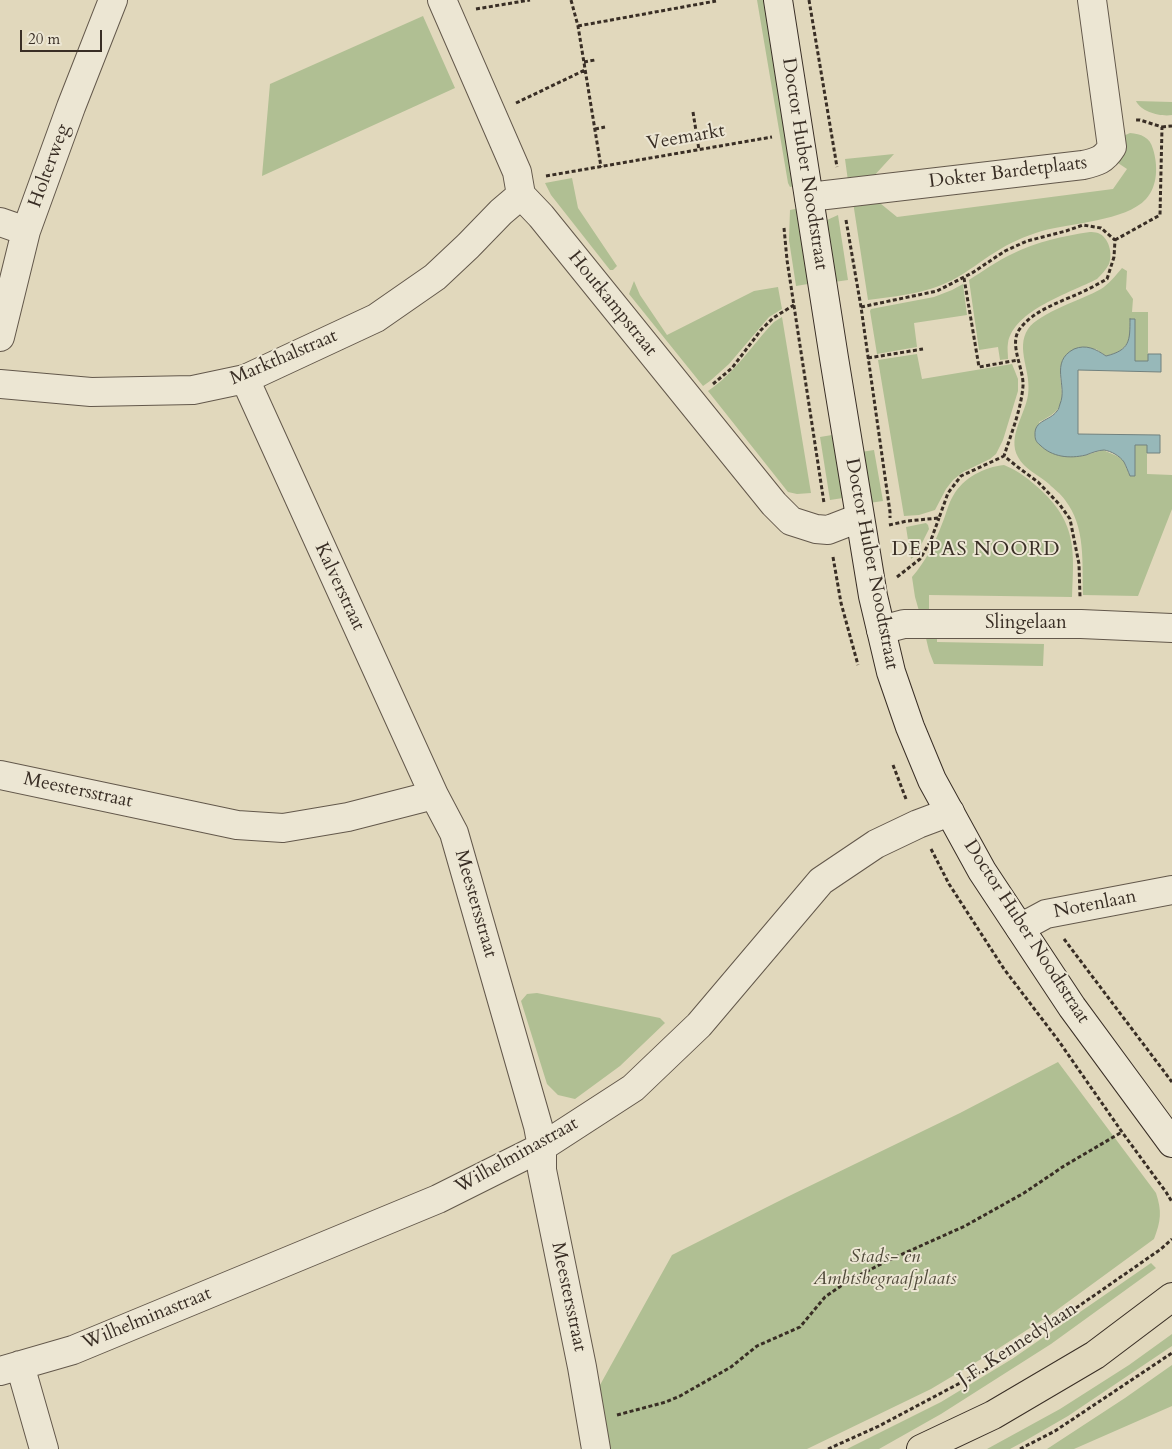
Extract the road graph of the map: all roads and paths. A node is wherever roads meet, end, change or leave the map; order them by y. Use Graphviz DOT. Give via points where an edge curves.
graph roads {
  1 [pos="114,0"];
  2 [pos="530,0"];
  3 [pos="571,0"];
  4 [pos="778,0"];
  5 [pos="809,0"];
  6 [pos="1092,0"];
  7 [pos="716,1"];
  8 [pos="445,7"];
  9 [pos="578,26"];
  10 [pos="595,60"];
  11 [pos="584,62"];
  12 [pos="585,70"];
  13 [pos="693,112"];
  14 [pos="492,114"];
  15 [pos="1109,121"];
  16 [pos="1172,126"];
  17 [pos="605,127"];
  18 [pos="1162,127"];
  19 [pos="595,130"];
  20 [pos="775,137"];
  21 [pos="700,150"];
  22 [pos="601,167"];
  23 [pos="520,188"];
  24 [pos="841,193"];
  25 [pos="809,197"];
  26 [pos="0,222"];
  27 [pos="26,231"];
  28 [pos="1115,240"];
  29 [pos="964,278"];
  30 [pos="794,305"];
  31 [pos="861,307"];
  32 [pos="0,336"];
  33 [pos="923,349"];
  34 [pos="868,358"];
  35 [pos="1018,360"];
  36 [pos="244,379"];
  37 [pos="0,384"];
  38 [pos="687,398"];
  39 [pos="1004,456"];
  40 [pos="859,518"];
  41 [pos="939,518"];
  42 [pos="889,525"];
  43 [pos="890,534"];
  44 [pos="894,570"];
  45 [pos="1081,624"];
  46 [pos="1172,628"];
  47 [pos="881,630"];
  48 [pos="0,775"];
  49 [pos="434,795"];
  50 [pos="950,812"];
  51 [pos="1172,890"];
  52 [pos="1046,914"];
  53 [pos="1020,928"];
  54 [pos="1172,1082"];
  55 [pos="1122,1132"];
  56 [pos="1172,1143"];
  57 [pos="542,1147"];
  58 [pos="1172,1239"];
  59 [pos="1172,1298"];
  60 [pos="1172,1353"];
  61 [pos="10,1368"];
  62 [pos="592,1421"];
  63 [pos="44,1449"];
  64 [pos="596,1449"];
  65 [pos="828,1449"];
  66 [pos="921,1449"];
  67 [pos="1020,1449"];
  1 -- 27 [label="street, Holterweg"];
  2 -- 8 [label="path"];
  3 -- 9 [label="path"];
  4 -- 25 [label="street, Doctor Huber Noodtstraat"];
  5 -- 24 [label="path, Doctor Huber Noodtstraat"];
  6 -- 15 [label="street, Dokter Bardetplaats"];
  7 -- 9 [label="path"];
  8 -- 14 [label="street, Houtkampstraat"];
  9 -- 11 [label="path"];
  10 -- 11 [label="path"];
  11 -- 12 [label="path"];
  12 -- 14 [label="path"];
  12 -- 19 [label="path"];
  13 -- 21 [label="path"];
  14 -- 23 [label="street, Houtkampstraat" via="517,172"];
  15 -- 18 [label="path" via="1140,120"];
  15 -- 24 [label="street, Dokter Bardetplaats" via="1112,147 1095,163"];
  16 -- 18 [label="path"];
  17 -- 19 [label="path"];
  18 -- 28 [label="path" via="1160,215"];
  19 -- 22 [label="path"];
  20 -- 21 [label="path, Veemarkt"];
  21 -- 22 [label="path, Veemarkt"];
  22 -- 23 [label="path, Veemarkt"];
  23 -- 36 [label="street, Markthalstraat" via="501,212 435,277 376,318"];
  23 -- 38 [label="street, Houtkampstraat"];
  24 -- 25 [label="street, Dokter Bardetplaats"];
  24 -- 31 [label="path, Doctor Huber Noodtstraat"];
  25 -- 40 [label="street, Doctor Huber Noodtstraat"];
  26 -- 27 [label="street"];
  27 -- 32 [label="street, Holterweg"];
  28 -- 29 [label="path" via="1101,228 1083,225 1027,241"];
  28 -- 35 [label="path" via="1114,258 1107,279 1044,309 1026,323 1018,331 1016,339"];
  29 -- 31 [label="path" via="937,291"];
  29 -- 35 [label="path" via="979,367"];
  30 -- 38 [label="path" via="773,318 723,376"];
  31 -- 34 [label="path, Doctor Huber Noodtstraat"];
  33 -- 34 [label="path"];
  34 -- 42 [label="path, Doctor Huber Noodtstraat" via="890,512"];
  35 -- 39 [label="path" via="1023,385"];
  36 -- 37 [label="street, Markthalstraat" via="193,390 100,392"];
  36 -- 49 [label="street, Kalverstraat"];
  38 -- 40 [label="street, Houtkampstraat" via="790,521 828,530"];
  39 -- 41 [label="path" via="961,476 948,493"];
  39 -- 45 [label="path" via="1038,482 1070,519 1079,564"];
  40 -- 47 [label="street, Doctor Huber Noodtstraat"];
  41 -- 42 [label="path"];
  41 -- 44 [label="path, Doctor Huber Noodtstraat" via="920,559 896,579"];
  42 -- 43 [label="path, Doctor Huber Noodtstraat"];
  45 -- 46 [label="street, Slingelaan"];
  45 -- 47 [label="street, Slingelaan" via="904,624"];
  47 -- 50 [label="street, Doctor Huber Noodtstraat" via="910,727 932,780"];
  48 -- 49 [label="street, Meestersstraat" via="237,825 283,828 348,817"];
  49 -- 57 [label="street, Meestersstraat" via="454,833"];
  50 -- 53 [label="street, Doctor Huber Noodtstraat" via="982,872"];
  50 -- 57 [label="street, Wilhelminastraat" via="876,844 821,881 700,1025 633,1088"];
  51 -- 52 [label="street, Notenlaan"];
  52 -- 53 [label="street, Notenlaan"];
  52 -- 54 [label="path, Doctor Huber Noodtstraat"];
  53 -- 56 [label="street, Doctor Huber Noodtstraat" via="1072,1007"];
  55 -- 62 [label="path" via="966,1226 848,1281 826,1297 800,1327 757,1346 731,1367 680,1396"];
  57 -- 61 [label="street, Wilhelminastraat" via="438,1199 73,1350"];
  57 -- 62 [label="street, Meestersstraat" via="542,1170"];
  58 -- 65 [label="path, J.F. Kennedylaan" via="994,1365 879,1426"];
  59 -- 66 [label="main road" via="1095,1355 993,1415"];
  60 -- 67 [label="path" via="1055,1431"];
  61 -- 63 [label="street"];
  62 -- 64 [label="street, Meestersstraat"];
}
